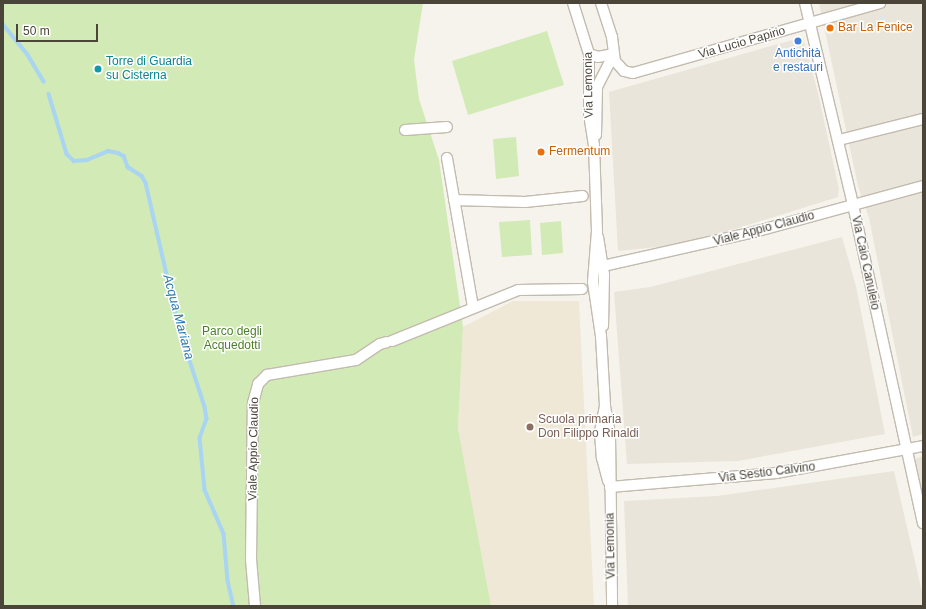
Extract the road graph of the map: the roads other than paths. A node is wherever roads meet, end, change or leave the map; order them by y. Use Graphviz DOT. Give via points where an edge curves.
graph roads {
  1 [pos="573,3"];
  2 [pos="601,3"];
  3 [pos="805,3"];
  4 [pos="880,3"];
  5 [pos="811,24"];
  6 [pos="590,54"];
  7 [pos="614,54"];
  8 [pos="923,118"];
  9 [pos="447,127"];
  10 [pos="405,130"];
  11 [pos="839,140"];
  12 [pos="594,145"];
  13 [pos="447,158"];
  14 [pos="923,186"];
  15 [pos="583,196"];
  16 [pos="454,200"];
  17 [pos="854,205"];
  18 [pos="596,231"];
  19 [pos="603,266"];
  20 [pos="598,282"];
  21 [pos="582,289"];
  22 [pos="473,307"];
  23 [pos="923,446"];
  24 [pos="906,450"];
  25 [pos="610,487"];
  26 [pos="923,523"];
  27 [pos="255,606"];
  28 [pos="612,606"];
  1 -- 6 [label="street, Via Lemonia"];
  2 -- 7 [label="street" via="612,37"];
  3 -- 5 [label="street, Via Caio Canuleio"];
  4 -- 5 [label="street, Via Lucio Papirio"];
  5 -- 7 [label="street, Via Lucio Papirio" via="633,73 620,67"];
  5 -- 11 [label="street, Via Caio Canuleio"];
  6 -- 7 [label="street" via="598,57"];
  6 -- 12 [label="street, Via Lemonia" via="589,114"];
  7 -- 12 [label="street, Via Lemonia" via="597,87"];
  8 -- 11 [label="street"];
  9 -- 10 [label="street"];
  11 -- 17 [label="street, Via Caio Canuleio"];
  12 -- 18 [label="street, Via Lemonia"];
  13 -- 16 [label="street"];
  14 -- 17 [label="street, Viale Appio Claudio"];
  15 -- 16 [label="street" via="525,202"];
  16 -- 22 [label="street"];
  17 -- 19 [label="street, Viale Appio Claudio" via="731,238"];
  17 -- 24 [label="street, Via Caio Canuleio"];
  18 -- 19 [label="street, Via Lemonia"];
  18 -- 20 [label="street, Via Lemonia"];
  19 -- 20 [label="street, Via Lemonia"];
  20 -- 25 [label="street, Via Lemonia" via="605,406 600,425 600,448"];
  21 -- 22 [label="street, Viale Appio Claudio" via="522,289"];
  22 -- 27 [label="street, Viale Appio Claudio" via="420,332 389,341 356,360 267,375 258,384 253,403 252,559"];
  23 -- 24 [label="street, Via Sestio Calvino"];
  24 -- 25 [label="street, Via Sestio Calvino" via="732,479"];
  24 -- 26 [label="street, Via Caio Canuleio"];
  25 -- 28 [label="street, Via Lemonia"];
}
